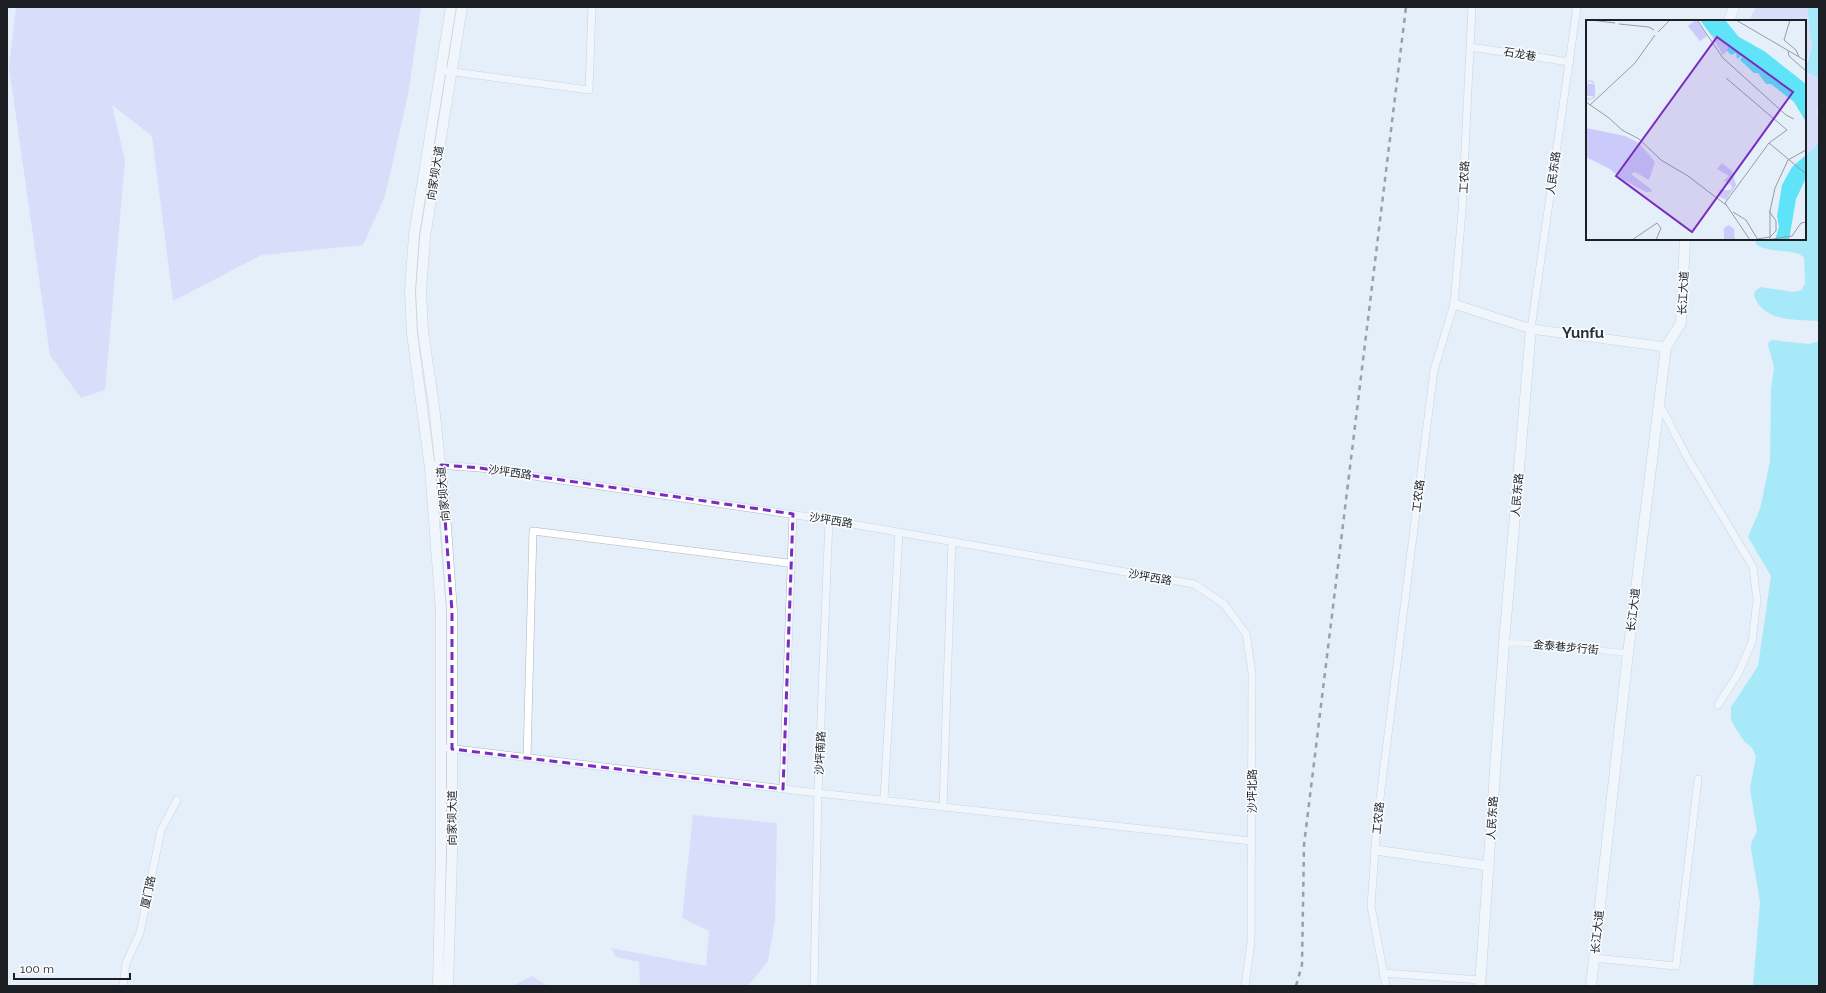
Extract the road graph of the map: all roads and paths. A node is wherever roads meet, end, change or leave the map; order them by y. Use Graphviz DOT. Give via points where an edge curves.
graph roads {
  1 [pos="451,7"];
  2 [pos="462,7"];
  3 [pos="592,7"];
  4 [pos="1472,7"];
  5 [pos="1577,7"];
  6 [pos="1734,7"];
  7 [pos="1729,20"];
  8 [pos="1470,47"];
  9 [pos="1570,62"];
  10 [pos="446,71"];
  11 [pos="1685,240"];
  12 [pos="1454,304"];
  13 [pos="1531,329"];
  14 [pos="1666,347"];
  15 [pos="1658,401"];
  16 [pos="430,464"];
  17 [pos="441,465"];
  18 [pos="793,514"];
  19 [pos="828,520"];
  20 [pos="898,532"];
  21 [pos="952,542"];
  22 [pos="788,563"];
  23 [pos="1224,604"];
  24 [pos="1504,643"];
  25 [pos="1628,653"];
  26 [pos="1718,705"];
  27 [pos="447,748"];
  28 [pos="527,758"];
  29 [pos="1698,779"];
  30 [pos="783,789"];
  31 [pos="818,793"];
  32 [pos="177,800"];
  33 [pos="884,800"];
  34 [pos="943,807"];
  35 [pos="1251,841"];
  36 [pos="1375,850"];
  37 [pos="1489,866"];
  38 [pos="1594,958"];
  39 [pos="1383,973"];
  40 [pos="1481,983"];
  41 [pos="123,986"];
  42 [pos="438,986"];
  43 [pos="448,986"];
  44 [pos="814,986"];
  45 [pos="1246,986"];
  46 [pos="1386,986"];
  47 [pos="1591,986"];
  1 -- 10 [label="main road, 向家坝大道"];
  2 -- 10 [label="main road, 向家坝大道"];
  3 -- 10 [label="street" via="589,90"];
  4 -- 8 [label="street, 工农路"];
  5 -- 9 [label="street, 人民东路"];
  6 -- 7 [label="main road"];
  8 -- 9 [label="street, 石龙巷"];
  8 -- 12 [label="street, 工农路" via="1462,211"];
  9 -- 13 [label="street, 人民东路"];
  10 -- 16 [label="main road, 向家坝大道" via="415,228 410,281 412,334"];
  10 -- 17 [label="main road, 向家坝大道" via="424,237 421,281 422,332"];
  11 -- 14 [label="main road, 长江大道" via="1681,323"];
  12 -- 13 [label="street"];
  12 -- 36 [label="street, 工农路" via="1434,370"];
  13 -- 14 [label="street"];
  13 -- 24 [label="main road, 人民东路"];
  14 -- 15 [label="main road, 长江大道"];
  15 -- 25 [label="main road, 长江大道"];
  15 -- 26 [label="street" via="1687,457 1753,567 1757,600 1752,642 1738,674"];
  16 -- 17 [label="street, 沙坪西路"];
  16 -- 27 [label="main road, 向家坝大道" via="441,611"];
  17 -- 18 [label="street, 沙坪西路" via="480,468"];
  17 -- 27 [label="main road, 向家坝大道" via="452,611"];
  18 -- 19 [label="street, 沙坪西路"];
  18 -- 30 [label="street"];
  19 -- 20 [label="street, 沙坪西路"];
  19 -- 31 [label="street, 沙坪南路"];
  20 -- 21 [label="street, 沙坪西路"];
  20 -- 33 [label="street"];
  21 -- 23 [label="street, 沙坪西路" via="1194,584"];
  21 -- 34 [label="street"];
  22 -- 28 [label="street" via="533,531"];
  23 -- 35 [label="street, 沙坪北路" via="1246,634 1252,673"];
  24 -- 25 [label="street, 金泰巷步行街"];
  24 -- 37 [label="main road, 人民东路"];
  25 -- 38 [label="main road, 长江大道"];
  27 -- 28 [label="street"];
  27 -- 42 [label="main road, 向家坝大道" via="441,853"];
  27 -- 43 [label="main road, 向家坝大道" via="452,854"];
  28 -- 30 [label="street"];
  29 -- 38 [label="street" via="1676,966"];
  30 -- 31 [label="street"];
  31 -- 33 [label="street"];
  31 -- 44 [label="street, 沙坪南路"];
  32 -- 41 [label="street, 厦门路" via="161,830 140,933 126,963"];
  33 -- 34 [label="street"];
  34 -- 35 [label="street"];
  35 -- 45 [label="street, 沙坪北路" via="1251,942"];
  36 -- 37 [label="street"];
  36 -- 39 [label="street, 工农路" via="1371,906"];
  37 -- 40 [label="main road, 人民东路"];
  38 -- 47 [label="main road, 长江大道"];
  39 -- 40 [label="street"];
  39 -- 46 [label="street, 工农路"];
}
